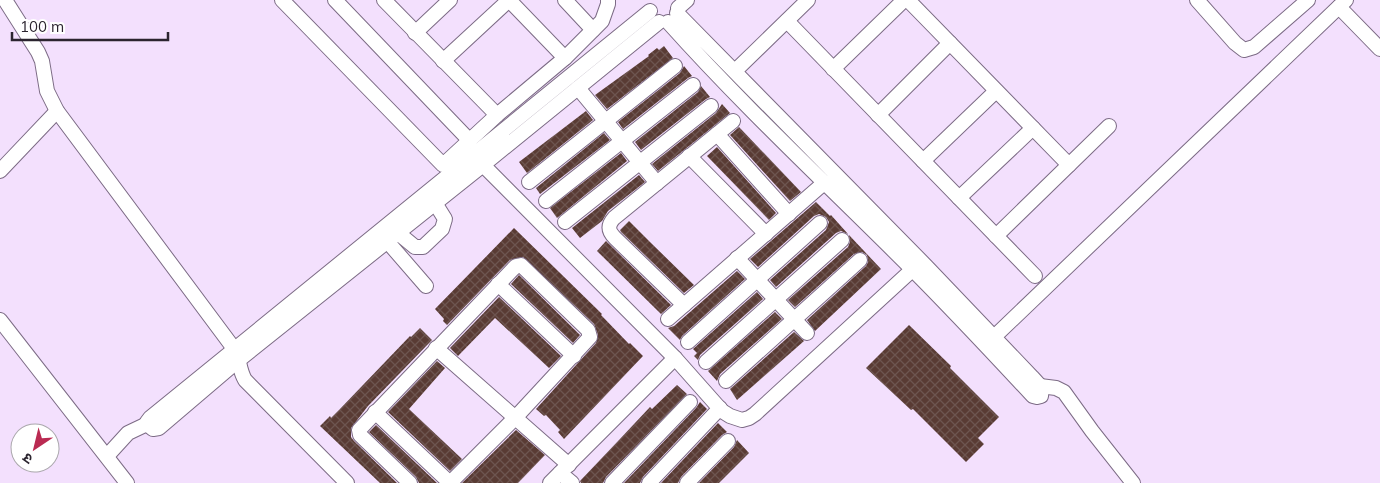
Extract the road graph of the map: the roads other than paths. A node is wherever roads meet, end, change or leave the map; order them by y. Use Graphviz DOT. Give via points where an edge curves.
graph roads {
  1 [pos="282,0"];
  2 [pos="335,0"];
  3 [pos="450,0"];
  4 [pos="509,0"];
  5 [pos="565,0"];
  6 [pos="608,0"];
  7 [pos="808,0"];
  8 [pos="904,0"];
  9 [pos="908,0"];
  10 [pos="1197,0"];
  11 [pos="1308,0"];
  12 [pos="390,2"];
  13 [pos="11,3"];
  14 [pos="1343,3"];
  15 [pos="665,8"];
  16 [pos="787,21"];
  17 [pos="593,30"];
  18 [pos="415,33"];
  19 [pos="950,43"];
  20 [pos="1380,50"];
  21 [pos="565,58"];
  22 [pos="443,61"];
  23 [pos="675,66"];
  24 [pos="833,69"];
  25 [pos="735,71"];
  26 [pos="693,85"];
  27 [pos="578,88"];
  28 [pos="996,90"];
  29 [pos="711,106"];
  30 [pos="57,111"];
  31 [pos="498,115"];
  32 [pos="878,115"];
  33 [pos="733,121"];
  34 [pos="605,122"];
  35 [pos="1109,126"];
  36 [pos="1033,128"];
  37 [pos="716,134"];
  38 [pos="470,141"];
  39 [pos="623,141"];
  40 [pos="689,156"];
  41 [pos="923,161"];
  42 [pos="640,162"];
  43 [pos="483,165"];
  44 [pos="1069,165"];
  45 [pos="0,171"];
  46 [pos="529,182"];
  47 [pos="657,183"];
  48 [pos="824,183"];
  49 [pos="959,198"];
  50 [pos="546,201"];
  51 [pos="435,203"];
  52 [pos="790,214"];
  53 [pos="565,222"];
  54 [pos="820,223"];
  55 [pos="766,234"];
  56 [pos="996,236"];
  57 [pos="393,237"];
  58 [pos="842,240"];
  59 [pos="737,258"];
  60 [pos="860,260"];
  61 [pos="912,270"];
  62 [pos="1035,276"];
  63 [pos="757,280"];
  64 [pos="498,284"];
  65 [pos="426,286"];
  66 [pos="776,299"];
  67 [pos="684,305"];
  68 [pos="668,319"];
  69 [pos="0,320"];
  70 [pos="795,320"];
  71 [pos="807,333"];
  72 [pos="994,337"];
  73 [pos="688,342"];
  74 [pos="436,348"];
  75 [pos="238,354"];
  76 [pos="574,356"];
  77 [pos="675,358"];
  78 [pos="706,362"];
  79 [pos="726,381"];
  80 [pos="1040,386"];
  81 [pos="690,402"];
  82 [pos="720,408"];
  83 [pos="375,412"];
  84 [pos="515,418"];
  85 [pos="728,440"];
  86 [pos="107,456"];
  87 [pos="560,474"];
  88 [pos="127,483"];
  89 [pos="348,483"];
  90 [pos="410,483"];
  91 [pos="450,483"];
  92 [pos="572,483"];
  93 [pos="612,483"];
  94 [pos="649,483"];
  95 [pos="687,483"];
  96 [pos="1133,483"];
  1 -- 38 [label="street" via="443,165"];
  2 -- 38 [label="street"];
  3 -- 18 [label="street"];
  4 -- 21 [label="street"];
  4 -- 22 [label="street"];
  5 -- 17 [label="street"];
  6 -- 17 [label="street" via="602,21"];
  7 -- 16 [label="street"];
  8 -- 24 [label="street"];
  9 -- 19 [label="street"];
  10 -- 11 [label="street" via="1244,50 1254,47"];
  12 -- 18 [label="street"];
  13 -- 30 [label="street" via="42,61 47,91"];
  14 -- 20 [label="street"];
  14 -- 72 [label="street"];
  15 -- 25 [label="street"];
  15 -- 27 [label="street"];
  15 -- 48 [label="street" via="729,88"];
  15 -- 75 [label="street" via="397,216"];
  16 -- 24 [label="street"];
  16 -- 25 [label="street"];
  17 -- 21 [label="street"];
  18 -- 22 [label="street"];
  19 -- 28 [label="street"];
  19 -- 32 [label="street"];
  21 -- 31 [label="street"];
  22 -- 31 [label="street"];
  23 -- 34 [label="street"];
  24 -- 32 [label="street"];
  25 -- 72 [label="street"];
  26 -- 39 [label="street"];
  27 -- 34 [label="street"];
  27 -- 43 [label="street"];
  28 -- 36 [label="street"];
  28 -- 41 [label="street"];
  29 -- 42 [label="street"];
  30 -- 45 [label="street"];
  30 -- 75 [label="street"];
  31 -- 38 [label="street"];
  32 -- 41 [label="street"];
  33 -- 37 [label="street"];
  34 -- 39 [label="street"];
  34 -- 46 [label="street"];
  35 -- 44 [label="street"];
  36 -- 44 [label="street"];
  36 -- 49 [label="street"];
  37 -- 40 [label="street"];
  37 -- 52 [label="street"];
  39 -- 42 [label="street"];
  39 -- 50 [label="street"];
  40 -- 47 [label="street"];
  40 -- 55 [label="street"];
  41 -- 49 [label="street"];
  42 -- 47 [label="street"];
  42 -- 53 [label="street"];
  43 -- 51 [label="street"];
  43 -- 77 [label="street"];
  44 -- 56 [label="street"];
  47 -- 67 [label="street" via="614,218 608,227"];
  48 -- 52 [label="street"];
  48 -- 61 [label="street"];
  49 -- 56 [label="street"];
  51 -- 57 [label="street"];
  51 -- 57 [label="street" via="445,219 442,229 423,247 415,247"];
  52 -- 55 [label="street"];
  54 -- 63 [label="street"];
  55 -- 59 [label="street"];
  56 -- 62 [label="street"];
  57 -- 65 [label="street"];
  57 -- 75 [label="street"];
  58 -- 66 [label="street"];
  59 -- 63 [label="street"];
  59 -- 67 [label="street"];
  60 -- 70 [label="street"];
  61 -- 80 [label="street" via="1033,396 1042,394"];
  61 -- 82 [label="street" via="755,414 742,420"];
  63 -- 66 [label="street"];
  63 -- 73 [label="street"];
  64 -- 74 [label="street"];
  64 -- 76 [label="street"];
  64 -- 76 [label="street" via="516,266 523,267 590,332 588,340"];
  66 -- 70 [label="street"];
  66 -- 78 [label="street"];
  67 -- 68 [label="street"];
  69 -- 86 [label="street"];
  70 -- 71 [label="street"];
  70 -- 79 [label="street"];
  72 -- 80 [label="street"];
  74 -- 83 [label="street"];
  74 -- 84 [label="street"];
  75 -- 86 [label="street" via="159,428 153,430 147,424 128,434"];
  75 -- 89 [label="street" via="242,375 252,388"];
  76 -- 84 [label="street"];
  77 -- 82 [label="street"];
  77 -- 87 [label="street"];
  80 -- 96 [label="street" via="1064,392"];
  81 -- 93 [label="street"];
  82 -- 94 [label="street"];
  83 -- 90 [label="street" via="359,434"];
  83 -- 91 [label="street"];
  84 -- 87 [label="street"];
  84 -- 91 [label="street"];
  85 -- 95 [label="street"];
  86 -- 88 [label="street"];
  87 -- 92 [label="street"];
}
